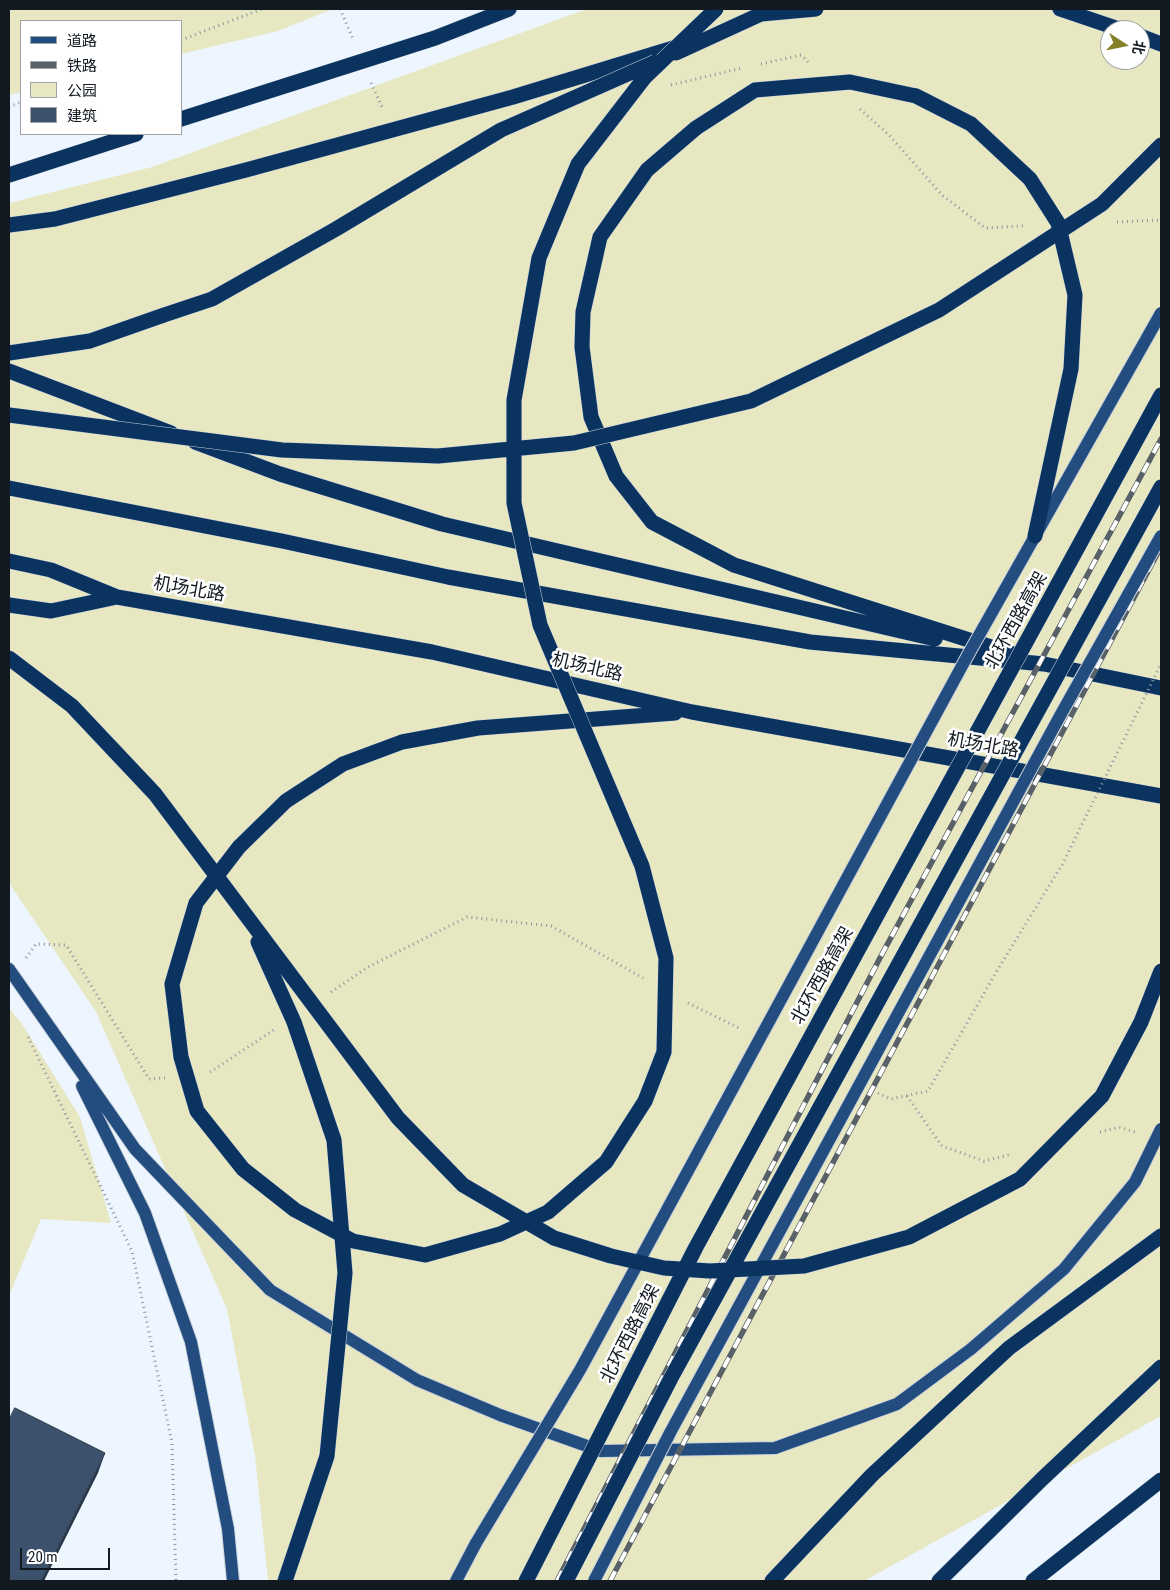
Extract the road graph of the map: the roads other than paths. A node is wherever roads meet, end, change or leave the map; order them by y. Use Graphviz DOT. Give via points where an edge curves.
graph roads {
  1 [pos="509,9"];
  2 [pos="716,9"];
  3 [pos="804,9"];
  4 [pos="816,9"];
  5 [pos="1060,9"];
  6 [pos="1100,23"];
  7 [pos="182,119"];
  8 [pos="133,135"];
  9 [pos="1161,145"];
  10 [pos="9,175"];
  11 [pos="9,225"];
  12 [pos="1161,313"];
  13 [pos="9,353"];
  14 [pos="9,371"];
  15 [pos="1161,395"];
  16 [pos="9,415"];
  17 [pos="1161,487"];
  18 [pos="9,488"];
  19 [pos="1035,536"];
  20 [pos="1161,536"];
  21 [pos="9,561"];
  22 [pos="117,596"];
  23 [pos="9,605"];
  24 [pos="9,658"];
  25 [pos="1044,664"];
  26 [pos="1161,688"];
  27 [pos="692,712"];
  28 [pos="1161,796"];
  29 [pos="248,918"];
  30 [pos="9,969"];
  31 [pos="1161,971"];
  32 [pos="65,1050"];
  33 [pos="1161,1129"];
  34 [pos="1161,1236"];
  35 [pos="1161,1368"];
  36 [pos="1161,1480"];
  37 [pos="233,1581"];
  38 [pos="285,1581"];
  39 [pos="456,1581"];
  40 [pos="526,1581"];
  41 [pos="566,1581"];
  42 [pos="594,1581"];
  43 [pos="772,1581"];
  44 [pos="939,1581"];
  45 [pos="1033,1581"];
  1 -- 7 [label="highway" via="435,38"];
  2 -- 27 [label="highway, bridge" via="645,77 578,164 539,258 514,400 514,503 540,625 642,866 666,958 664,1052 645,1101 606,1162 548,1212 500,1234 425,1255 353,1241 295,1210 243,1169 197,1111 181,1057 172,984 196,903 240,847 286,801 343,764 402,742 478,728"];
  3 -- 11 [label="highway" via="513,97 55,219"];
  4 -- 13 [label="highway, bridge" via="761,14 501,130 212,299 90,341"];
  5 -- 6 [label="highway"];
  8 -- 10 [label="highway"];
  9 -- 16 [label="highway, bridge" via="1102,204 939,310 750,402 574,443 438,456 282,450"];
  12 -- 19 [label="main road, bridge"];
  14 -- 25 [label="highway" via="280,474 442,524"];
  15 -- 40 [label="highway, 北环西路高架, bridge" via="696,1247"];
  17 -- 41 [label="highway, bridge" via="671,1378"];
  18 -- 25 [label="highway" via="448,577 810,642"];
  19 -- 25 [label="highway, bridge" via="1071,369 1075,295 1058,223 1030,179 971,124 916,96 850,82 756,90 696,128 647,170 600,237 583,312 582,347 591,417 616,476 652,522 734,565"];
  19 -- 39 [label="main road, bridge" via="580,1370"];
  20 -- 42 [label="main road, bridge" via="690,1396"];
  21 -- 22 [label="highway, 机场北路" via="51,570"];
  22 -- 23 [label="highway" via="51,611"];
  22 -- 27 [label="highway, 机场北路" via="432,652"];
  24 -- 29 [label="highway, bridge" via="72,706 155,794"];
  25 -- 26 [label="highway"];
  27 -- 28 [label="highway, 机场北路"];
  29 -- 31 [label="highway, bridge" via="398,1118 463,1185 554,1238 664,1268 710,1270 804,1266 909,1237 1020,1179 1102,1096 1141,1022"];
  29 -- 38 [label="highway, bridge" via="294,1022 334,1140 345,1272 327,1456"];
  30 -- 32 [label="main road"];
  32 -- 33 [label="main road, bridge" via="135,1149 270,1290 417,1380 601,1451 775,1448 897,1404 970,1349 1064,1269 1135,1182"];
  32 -- 37 [label="main road" via="145,1213 191,1342 228,1529"];
  34 -- 43 [label="highway" via="1010,1348 872,1475"];
  35 -- 44 [label="highway"];
  36 -- 45 [label="highway"];
}
